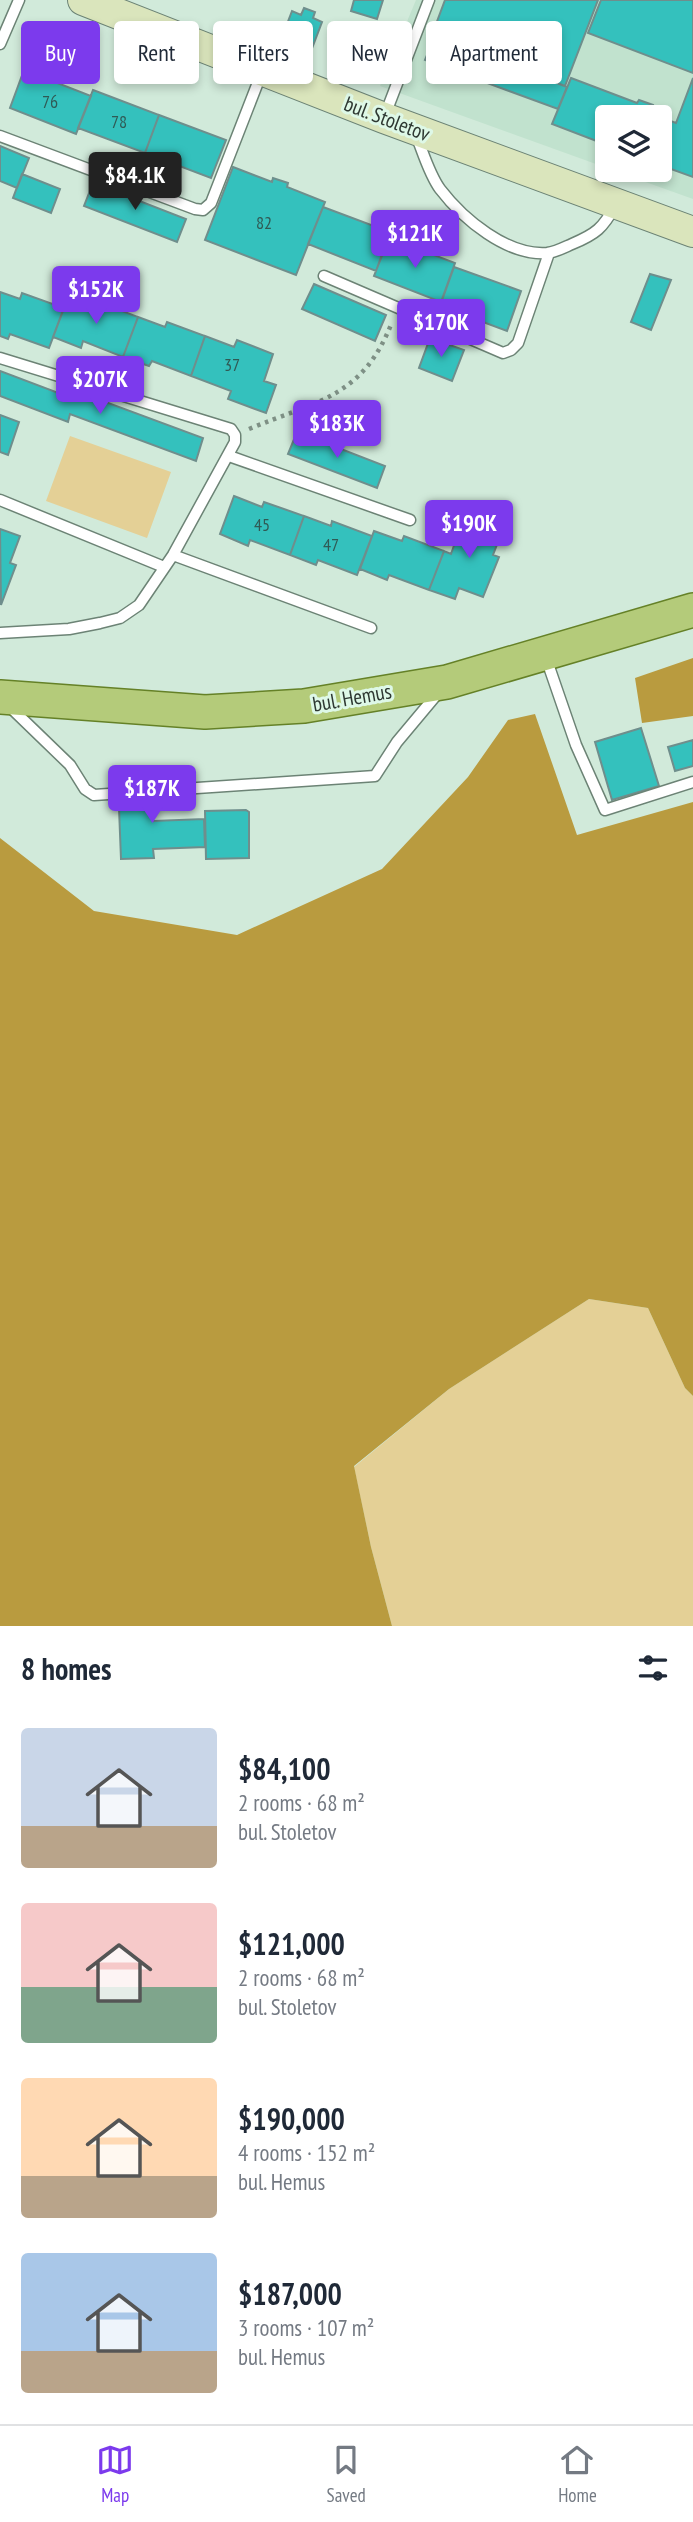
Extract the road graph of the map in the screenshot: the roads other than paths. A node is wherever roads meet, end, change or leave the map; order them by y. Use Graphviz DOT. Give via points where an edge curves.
graph roads {
  1 [pos="19,0"];
  2 [pos="83,0"];
  3 [pos="429,0"];
  4 [pos="116,6"];
  5 [pos="0,44"];
  6 [pos="213,50"];
  7 [pos="257,84"];
  8 [pos="294,84"];
  9 [pos="384,118"];
  10 [pos="413,130"];
  11 [pos="0,136"];
  12 [pos="615,205"];
  13 [pos="693,232"];
  14 [pos="550,253"];
  15 [pos="324,276"];
  16 [pos="0,358"];
  17 [pos="229,456"];
  18 [pos="0,500"];
  19 [pos="410,520"];
  20 [pos="173,555"];
  21 [pos="164,567"];
  22 [pos="693,610"];
  23 [pos="371,628"];
  24 [pos="0,633"];
  25 [pos="544,652"];
  26 [pos="447,682"];
  27 [pos="0,697"];
  28 [pos="693,782"];
  1 -- 5 [label="lane"];
  2 -- 4 [label="main road, bul. Stoletov"];
  3 -- 9 [label="lane"];
  4 -- 6 [label="main road, bul. Stoletov"];
  7 -- 11 [label="lane" via="211,203 203,210"];
  8 -- 9 [label="main road, bul. Stoletov"];
  9 -- 10 [label="main road, bul. Stoletov"];
  10 -- 12 [label="main road, bul. Stoletov"];
  10 -- 14 [label="lane" via="438,186 460,213 509,244"];
  12 -- 13 [label="main road, bul. Stoletov"];
  12 -- 14 [label="lane" via="605,226"];
  14 -- 15 [label="lane" via="518,343 503,353"];
  16 -- 17 [label="lane" via="230,429 235,442"];
  17 -- 19 [label="lane"];
  17 -- 20 [label="lane"];
  18 -- 21 [label="lane"];
  20 -- 21 [label="lane"];
  20 -- 23 [label="lane"];
  21 -- 24 [label="lane" via="139,605 120,618 69,629"];
  22 -- 25 [label="main road, bul. Hemus"];
  25 -- 26 [label="main road, bul. Hemus"];
  25 -- 28 [label="lane" via="576,745 606,810"];
  26 -- 27 [label="main road, bul. Hemus" via="304,706 205,712"];
  26 -- 27 [label="lane" via="375,776 94,795 71,765"];
}
